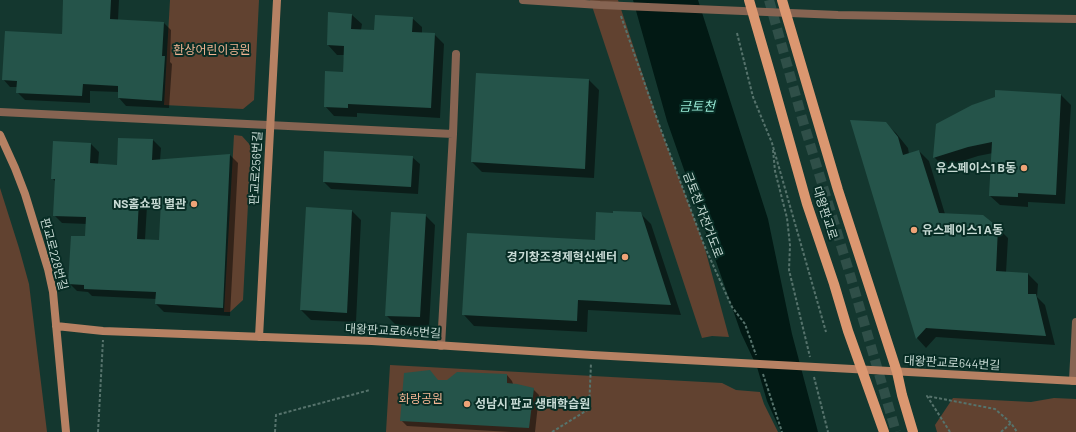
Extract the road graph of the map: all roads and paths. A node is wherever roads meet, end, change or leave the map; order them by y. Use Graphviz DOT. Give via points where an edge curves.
graph roads {
  1 [pos="277,0"];
  2 [pos="523,0"];
  3 [pos="749,0"];
  4 [pos="782,0"];
  5 [pos="620,13"];
  6 [pos="1076,19"];
  7 [pos="737,33"];
  8 [pos="456,54"];
  9 [pos="0,112"];
  10 [pos="271,125"];
  11 [pos="453,134"];
  12 [pos="0,135"];
  13 [pos="772,143"];
  14 [pos="1076,322"];
  15 [pos="56,326"];
  16 [pos="103,330"];
  17 [pos="826,332"];
  18 [pos="259,337"];
  19 [pos="441,346"];
  20 [pos="592,355"];
  21 [pos="758,360"];
  22 [pos="811,363"];
  23 [pos="761,368"];
  24 [pos="827,368"];
  25 [pos="813,370"];
  26 [pos="862,370"];
  27 [pos="897,372"];
  28 [pos="1074,381"];
  29 [pos="370,390"];
  30 [pos="1012,423"];
  31 [pos="66,432"];
  32 [pos="98,432"];
  33 [pos="275,432"];
  34 [pos="552,432"];
  35 [pos="782,432"];
  36 [pos="828,432"];
  37 [pos="884,432"];
  38 [pos="913,432"];
  39 [pos="950,432"];
  40 [pos="1001,432"];
  41 [pos="1017,432"];
  1 -- 10 [label="street, 판교로256번길"];
  2 -- 6 [label="street" via="838,14"];
  3 -- 26 [label="main road, 대왕판교로" via="807,204"];
  4 -- 27 [label="main road, 대왕판교로" via="838,190"];
  5 -- 21 [label="path, 금토천 자전거도로" via="704,245 732,307 745,324"];
  7 -- 13 [label="path" via="753,97"];
  8 -- 11 [label="street"];
  9 -- 10 [label="street"];
  10 -- 11 [label="street"];
  10 -- 18 [label="street, 판교로256번길"];
  11 -- 19 [label="street"];
  12 -- 15 [label="street, 판교로228번길" via="25,194 48,269"];
  13 -- 17 [label="path"];
  13 -- 22 [label="path" via="775,171 787,218 789,270"];
  14 -- 28 [label="street"];
  15 -- 16 [label="street, 대왕판교로645번길"];
  15 -- 31 [label="street, 판교로228번길"];
  16 -- 18 [label="street, 대왕판교로645번길"];
  16 -- 32 [label="path"];
  18 -- 19 [label="street, 대왕판교로645번길"];
  19 -- 20 [label="street, 대왕판교로645번길"];
  20 -- 24 [label="street, 대왕판교로645번길"];
  20 -- 34 [label="path" via="589,409"];
  23 -- 35 [label="path"];
  24 -- 26 [label="street, 대왕판교로644번길"];
  25 -- 36 [label="path"];
  26 -- 27 [label="street, 대왕판교로644번길"];
  26 -- 37 [label="main road, 대왕판교로"];
  27 -- 28 [label="street, 대왕판교로644번길"];
  27 -- 38 [label="main road, 대왕판교로"];
  29 -- 33 [label="path" via="276,415"];
  30 -- 39 [label="path" via="995,410 927,396"];
  30 -- 40 [label="path"];
  30 -- 41 [label="path"];
}
